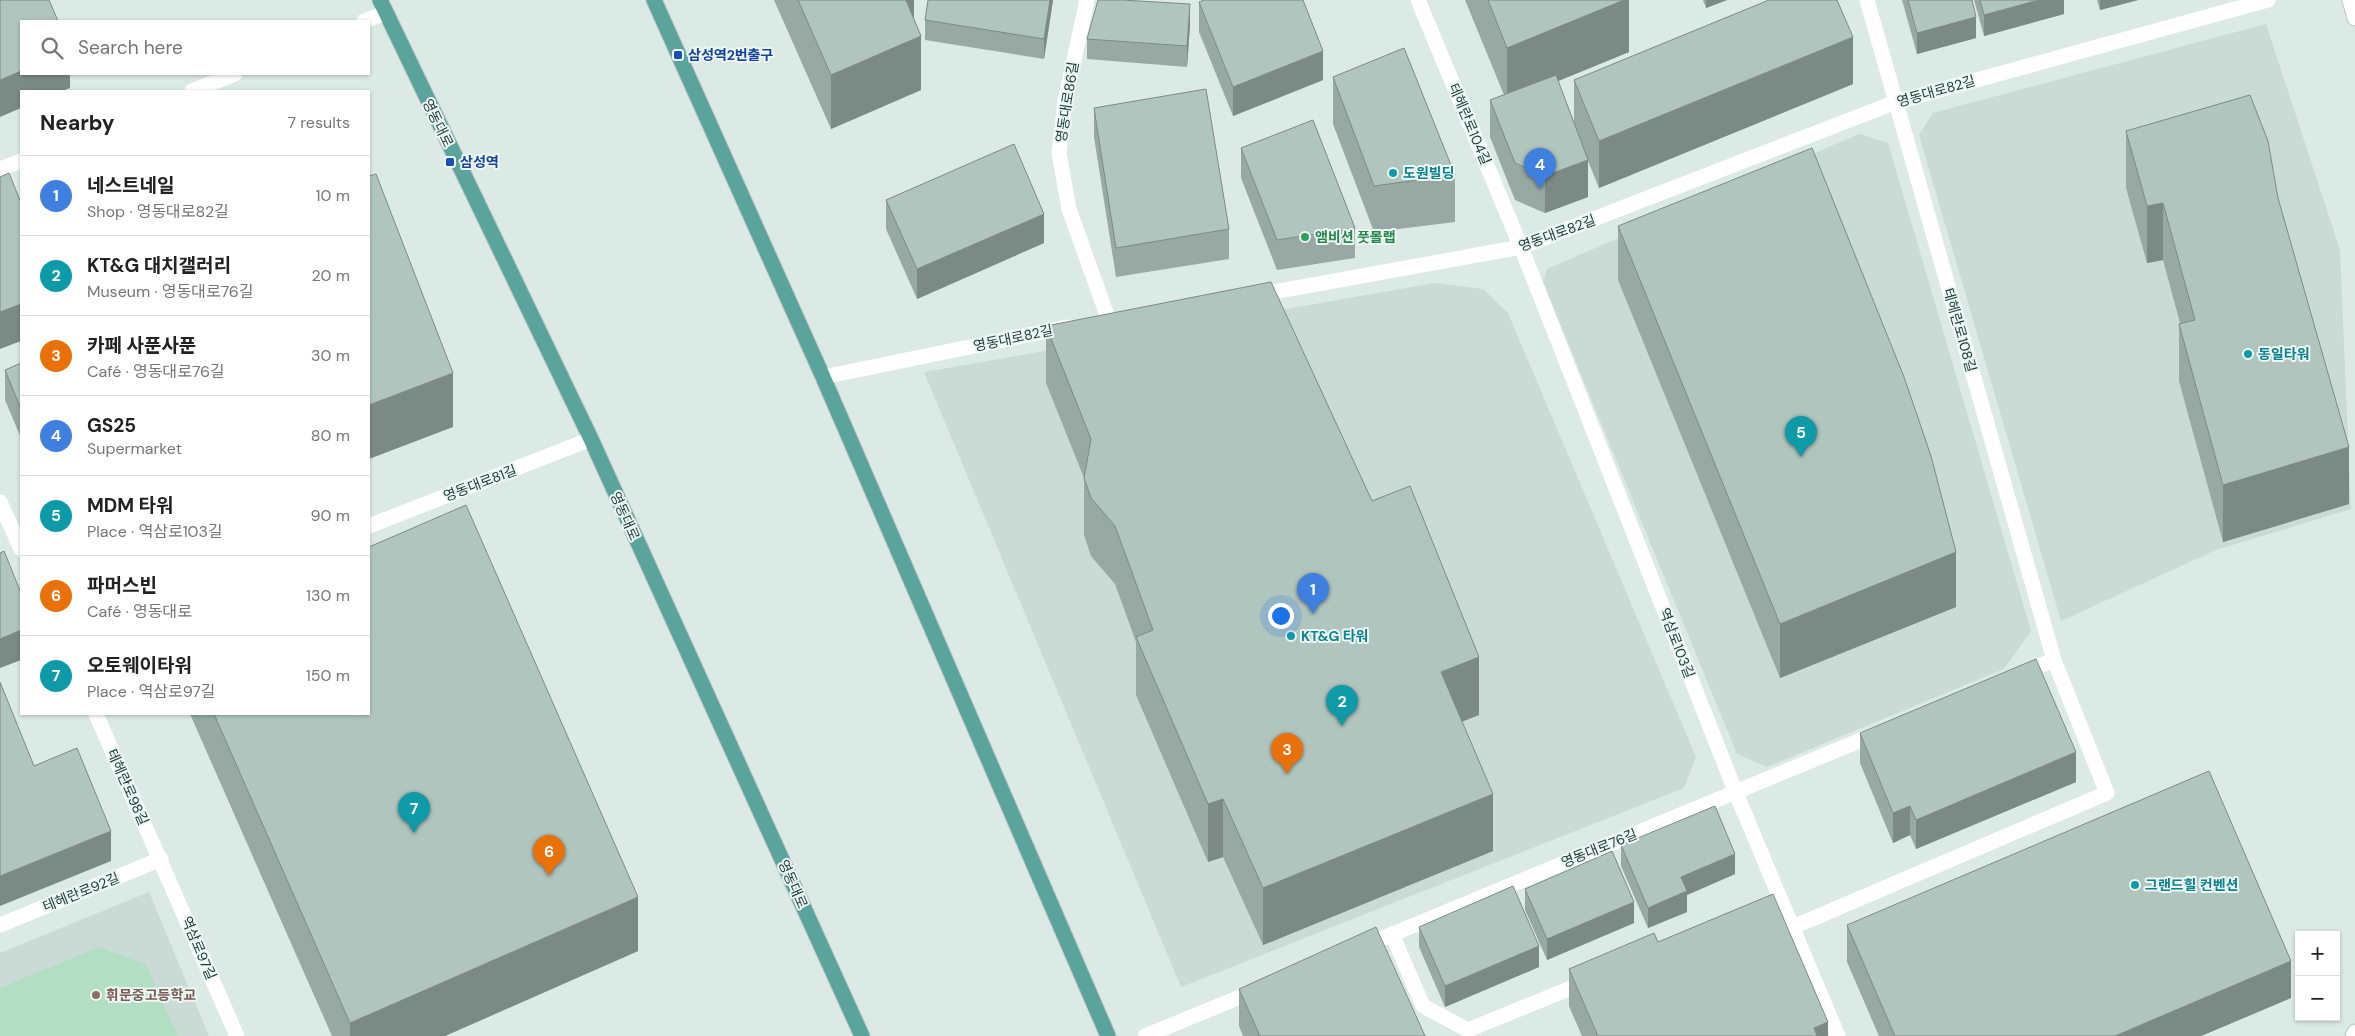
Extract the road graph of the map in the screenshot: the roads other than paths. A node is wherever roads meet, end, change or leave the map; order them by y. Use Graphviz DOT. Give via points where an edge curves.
graph roads {
  1 [pos="654,0"];
  2 [pos="1087,0"];
  3 [pos="1418,0"];
  4 [pos="1867,0"];
  5 [pos="2268,0"];
  6 [pos="2350,0"];
  7 [pos="382,6"];
  8 [pos="2355,18"];
  9 [pos="365,20"];
  10 [pos="232,75"];
  11 [pos="195,90"];
  12 [pos="1896,102"];
  13 [pos="20,161"];
  14 [pos="0,169"];
  15 [pos="1521,247"];
  16 [pos="1242,297"];
  17 [pos="1127,315"];
  18 [pos="1108,318"];
  19 [pos="823,377"];
  20 [pos="591,440"];
  21 [pos="0,502"];
  22 [pos="370,526"];
  23 [pos="20,547"];
  24 [pos="2054,660"];
  25 [pos="2008,679"];
  26 [pos="96,715"];
  27 [pos="1890,728"];
  28 [pos="1736,793"];
  29 [pos="161,860"];
  30 [pos="1783,901"];
  31 [pos="1765,909"];
  32 [pos="0,925"];
  33 [pos="1793,927"];
  34 [pos="1392,934"];
  35 [pos="1346,953"];
  36 [pos="1603,975"];
  37 [pos="1273,983"];
  38 [pos="2355,1032"];
  39 [pos="237,1036"];
  40 [pos="862,1036"];
  41 [pos="1108,1036"];
  42 [pos="1145,1036"];
  43 [pos="1838,1036"];
  44 [pos="2353,1036"];
  1 -- 19 [label="main road"];
  2 -- 18 [label="street, 영동대로86길" via="1065,101 1059,153 1068,209"];
  3 -- 15 [label="street, 테헤란로104길"];
  4 -- 12 [label="street, 테헤란로108길"];
  5 -- 12 [label="street, 영동대로82길"];
  6 -- 8 [label="street"];
  7 -- 9 [label="street"];
  7 -- 20 [label="main road, 영동대로"];
  10 -- 11 [label="street"];
  12 -- 15 [label="street, 영동대로82길"];
  12 -- 24 [label="street, 테헤란로108길"];
  13 -- 14 [label="street"];
  15 -- 16 [label="street, 영동대로82길"];
  15 -- 28 [label="street, 역삼로103길"];
  17 -- 18 [label="street, 영동대로82길"];
  18 -- 19 [label="street, 영동대로82길"];
  19 -- 41 [label="main road"];
  20 -- 22 [label="street, 영동대로81길"];
  20 -- 40 [label="main road, 영동대로"];
  21 -- 23 [label="street"];
  24 -- 25 [label="street"];
  24 -- 33 [label="street, 테헤란로108길" via="2107,793"];
  26 -- 29 [label="street, 테헤란로98길"];
  27 -- 28 [label="street, 영동대로76길"];
  28 -- 30 [label="street, 역삼로103길"];
  28 -- 34 [label="street, 영동대로76길"];
  29 -- 32 [label="street, 테헤란로92길"];
  29 -- 39 [label="street, 역삼로97길"];
  30 -- 31 [label="street"];
  30 -- 33 [label="street, 역삼로103길"];
  33 -- 43 [label="street, 역삼로103길"];
  34 -- 35 [label="street, 영동대로76길"];
  34 -- 36 [label="street" via="1423,1006 1468,1030"];
  37 -- 42 [label="street"];
  38 -- 44 [label="street"];
}
